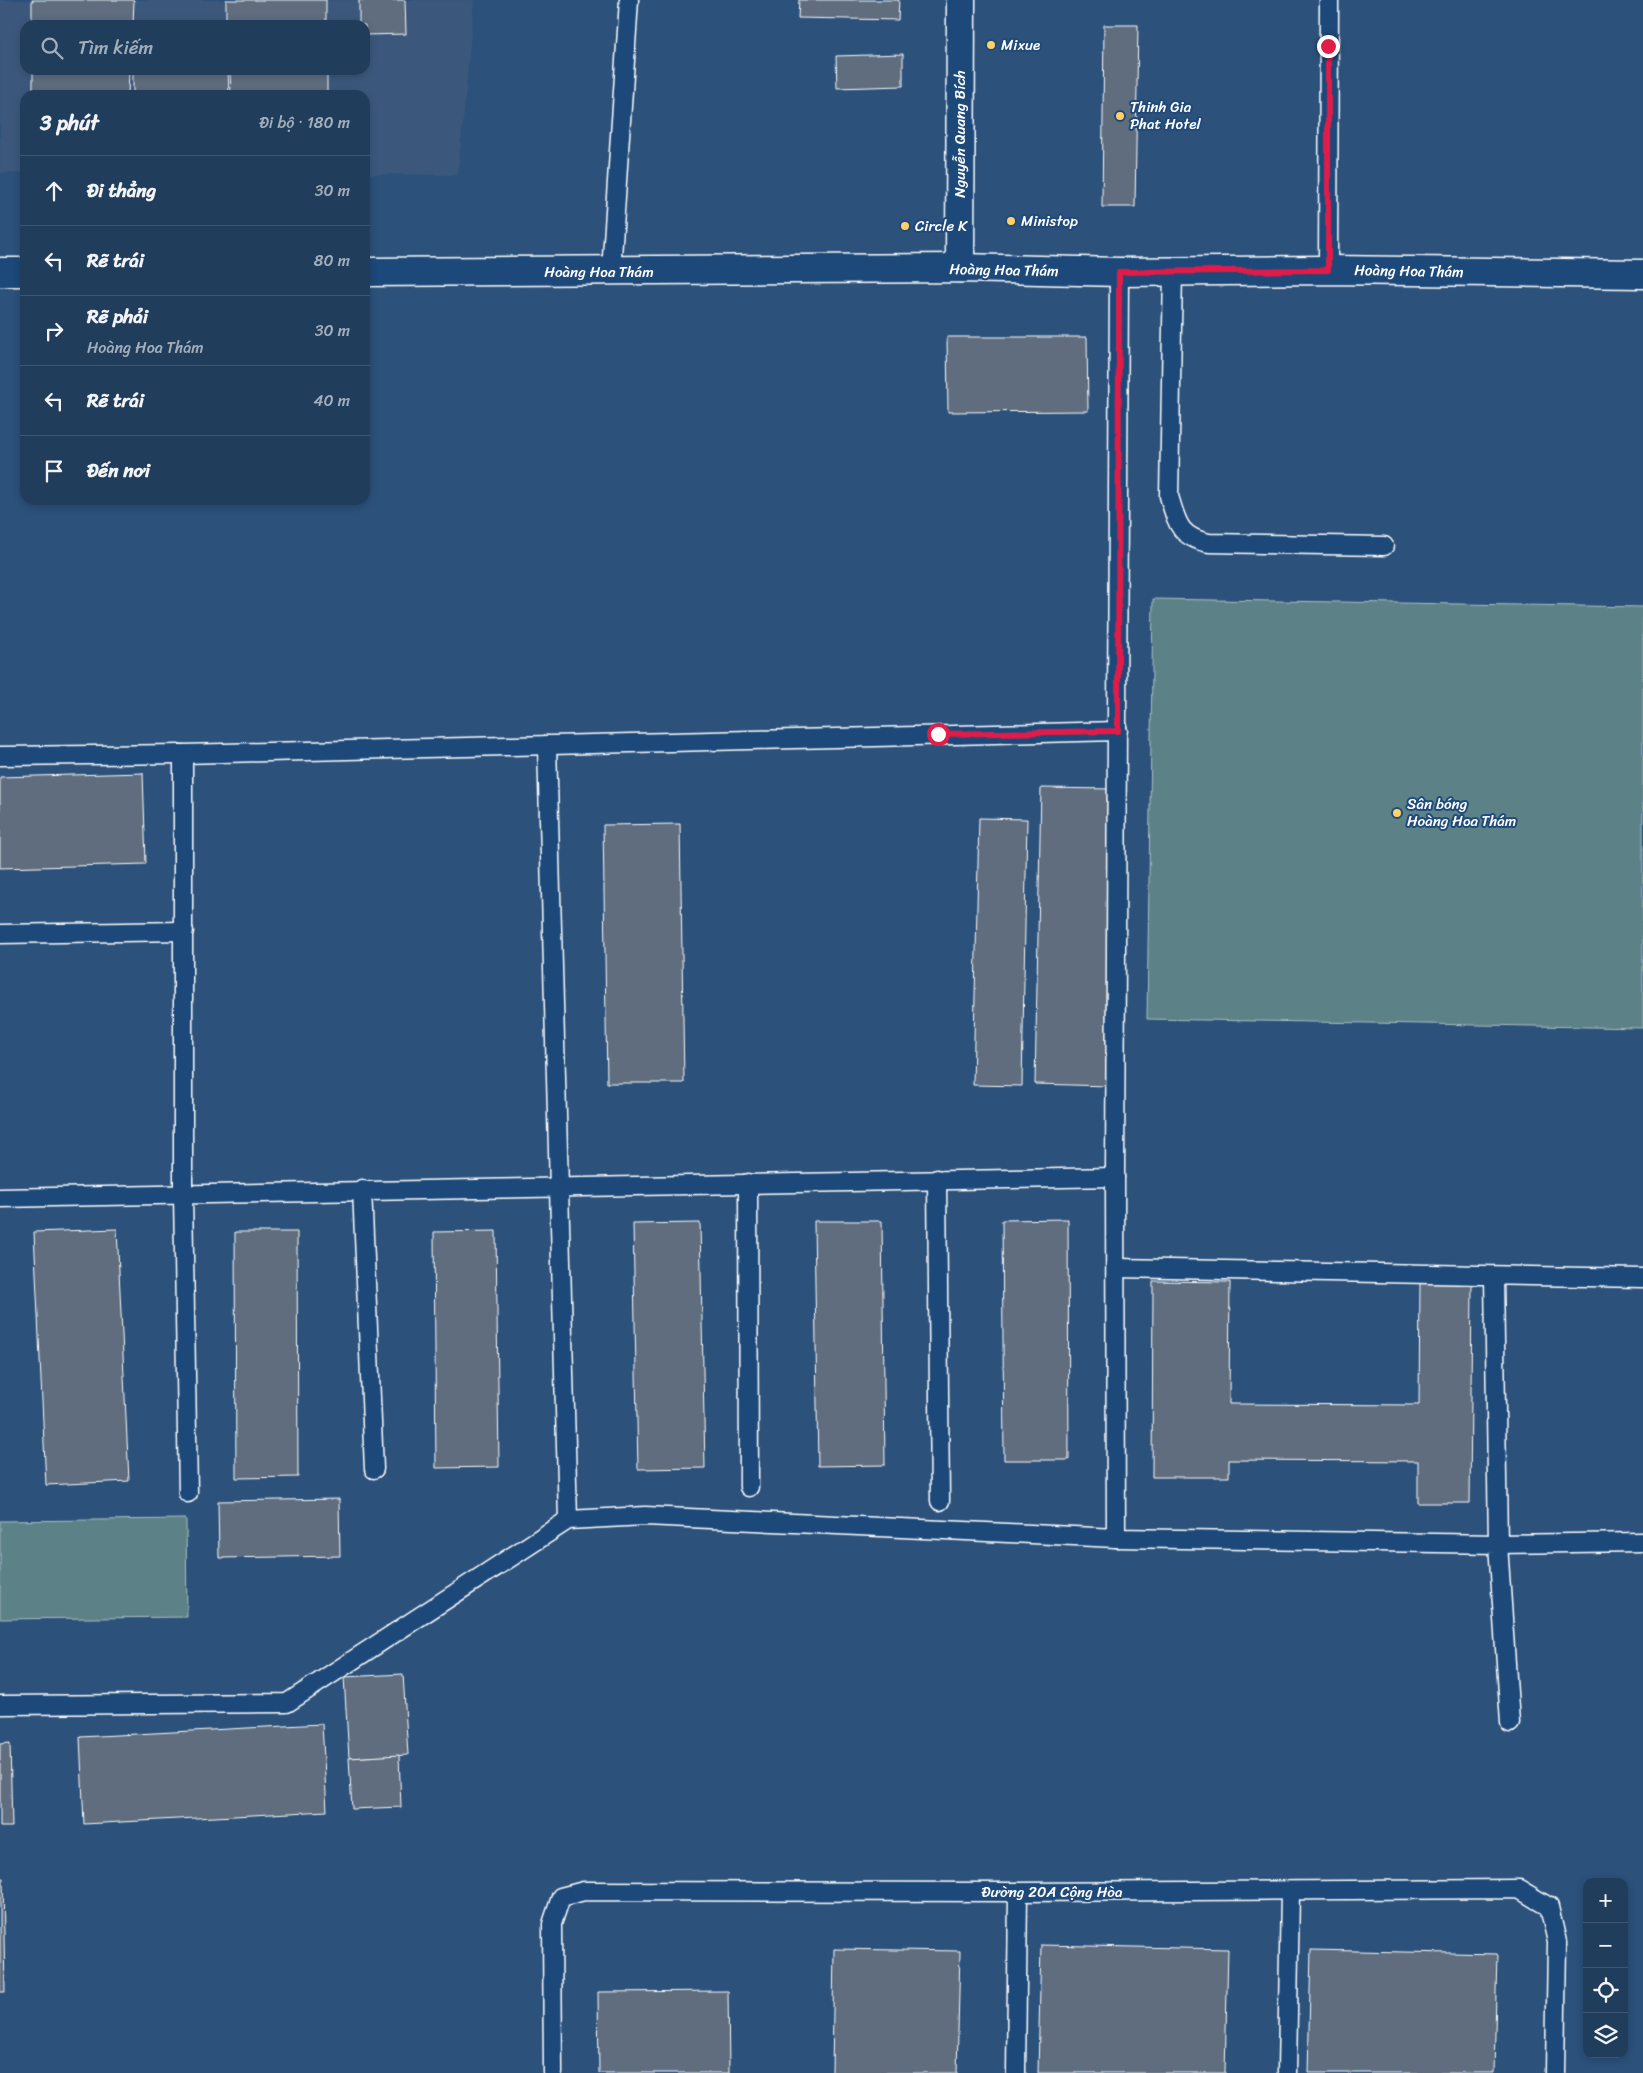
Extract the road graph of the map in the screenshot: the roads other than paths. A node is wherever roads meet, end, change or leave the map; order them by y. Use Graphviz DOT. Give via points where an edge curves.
graph roads {
  1 [pos="629,0"];
  2 [pos="961,0"];
  3 [pos="1329,0"];
  4 [pos="960,268"];
  5 [pos="1173,270"];
  6 [pos="1328,270"];
  7 [pos="0,272"];
  8 [pos="20,272"];
  9 [pos="370,272"];
  10 [pos="611,272"];
  11 [pos="1119,272"];
  12 [pos="1643,274"];
  13 [pos="1384,546"];
  14 [pos="1118,731"];
  15 [pos="547,745"];
  16 [pos="183,754"];
  17 [pos="0,756"];
  18 [pos="184,931"];
  19 [pos="0,934"];
  20 [pos="1115,1176"];
  21 [pos="937,1180"];
  22 [pos="748,1183"];
  23 [pos="559,1187"];
  24 [pos="362,1189"];
  25 [pos="183,1194"];
  26 [pos="0,1198"];
  27 [pos="1116,1268"];
  28 [pos="1494,1276"];
  29 [pos="1643,1278"];
  30 [pos="374,1470"];
  31 [pos="749,1487"];
  32 [pos="188,1493"];
  33 [pos="940,1501"];
  34 [pos="568,1520"];
  35 [pos="1116,1538"];
  36 [pos="1643,1542"];
  37 [pos="1498,1544"];
  38 [pos="0,1705"];
  39 [pos="1510,1723"];
  40 [pos="1018,1892"];
  41 [pos="1290,1892"];
  42 [pos="553,2073"];
  43 [pos="1016,2073"];
  44 [pos="1287,2073"];
  45 [pos="1555,2073"];
  1 -- 10 [label="lane"];
  2 -- 4 [label="main road, Nguyễn Quang Bích"];
  3 -- 6 [label="lane"];
  4 -- 10 [label="main road, Hoàng Hoa Thám"];
  4 -- 11 [label="main road, Hoàng Hoa Thám"];
  5 -- 6 [label="main road, Hoàng Hoa Thám"];
  5 -- 11 [label="main road, Hoàng Hoa Thám"];
  5 -- 13 [label="lane" via="1169,496 1181,530 1196,540 1209,543"];
  6 -- 12 [label="main road, Hoàng Hoa Thám"];
  7 -- 8 [label="main road"];
  9 -- 10 [label="main road, Hoàng Hoa Thám"];
  11 -- 14 [label="lane"];
  14 -- 15 [label="lane"];
  14 -- 20 [label="lane"];
  15 -- 16 [label="lane"];
  15 -- 23 [label="lane"];
  16 -- 17 [label="lane"];
  16 -- 18 [label="lane"];
  18 -- 19 [label="lane"];
  18 -- 25 [label="lane"];
  20 -- 21 [label="lane"];
  20 -- 27 [label="lane"];
  21 -- 22 [label="lane"];
  21 -- 33 [label="lane"];
  22 -- 23 [label="lane"];
  22 -- 31 [label="lane"];
  23 -- 24 [label="lane"];
  23 -- 34 [label="lane"];
  24 -- 25 [label="lane"];
  24 -- 30 [label="lane"];
  25 -- 26 [label="lane"];
  25 -- 32 [label="lane"];
  27 -- 28 [label="lane"];
  27 -- 35 [label="lane"];
  28 -- 29 [label="lane"];
  28 -- 37 [label="lane"];
  34 -- 35 [label="lane" via="645,1516"];
  34 -- 38 [label="lane" via="287,1702"];
  35 -- 37 [label="lane"];
  36 -- 37 [label="lane"];
  37 -- 39 [label="lane"];
  40 -- 41 [label="lane, Đường 20A Cộng Hòa"];
  40 -- 42 [label="lane, Đường 20A Cộng Hòa" via="584,1891 561,1897 552,1924"];
  40 -- 43 [label="lane"];
  41 -- 44 [label="lane"];
  41 -- 45 [label="lane, Đường 20A Cộng Hòa" via="1519,1889 1549,1907 1557,1942"];
}
